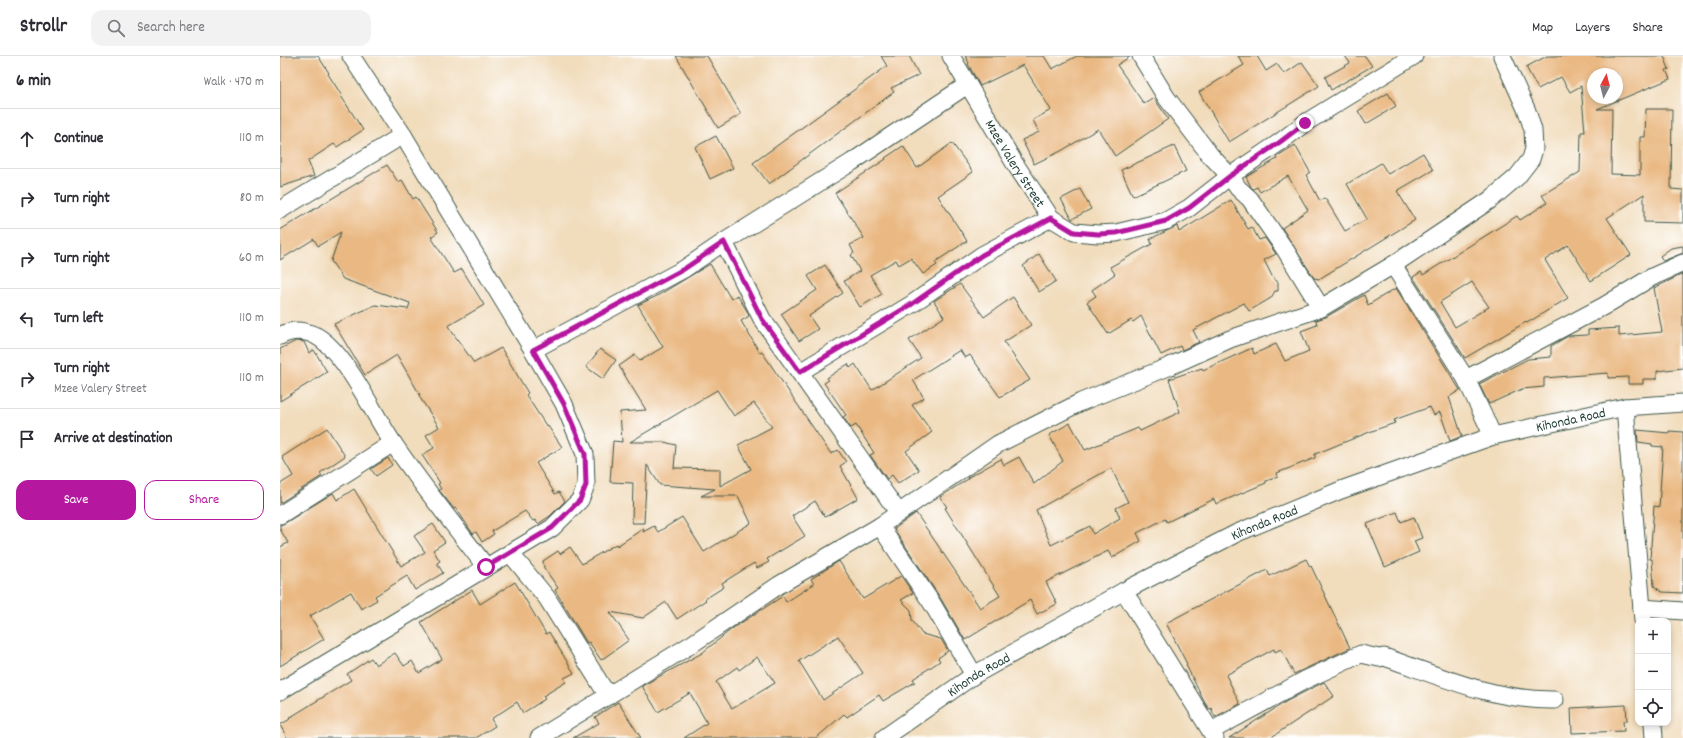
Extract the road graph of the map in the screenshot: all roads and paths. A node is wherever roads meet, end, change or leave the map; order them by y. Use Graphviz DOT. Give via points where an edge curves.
graph roads {
  1 [pos="351,56"];
  2 [pos="951,56"];
  3 [pos="1141,56"];
  4 [pos="1414,56"];
  5 [pos="1502,56"];
  6 [pos="967,85"];
  7 [pos="403,135"];
  8 [pos="1230,176"];
  9 [pos="280,210"];
  10 [pos="1051,218"];
  11 [pos="724,242"];
  12 [pos="1683,262"];
  13 [pos="1393,265"];
  14 [pos="1321,308"];
  15 [pos="280,336"];
  16 [pos="533,350"];
  17 [pos="800,372"];
  18 [pos="1466,379"];
  19 [pos="1683,403"];
  20 [pos="1625,407"];
  21 [pos="1493,436"];
  22 [pos="393,443"];
  23 [pos="898,512"];
  24 [pos="280,515"];
  25 [pos="880,526"];
  26 [pos="510,553"];
  27 [pos="486,567"];
  28 [pos="1124,591"];
  29 [pos="1683,611"];
  30 [pos="1643,614"];
  31 [pos="974,675"];
  32 [pos="280,692"];
  33 [pos="608,696"];
  34 [pos="1555,700"];
  35 [pos="1653,726"];
  36 [pos="1213,735"];
  37 [pos="540,738"];
  38 [pos="884,738"];
  39 [pos="1654,738"];
  1 -- 7 [label="street"];
  2 -- 6 [label="street, Mzee Valery Street"];
  3 -- 8 [label="street" via="1166,97"];
  4 -- 8 [label="street, Mzee Valery Street" via="1305,123"];
  5 -- 13 [label="street" via="1533,130 1534,149 1531,159 1517,177 1490,200"];
  6 -- 10 [label="street, Mzee Valery Street"];
  6 -- 11 [label="street" via="852,162"];
  7 -- 9 [label="street"];
  7 -- 16 [label="street"];
  8 -- 10 [label="street, Mzee Valery Street" via="1189,208 1166,221 1116,233 1074,232"];
  8 -- 14 [label="street" via="1271,228"];
  10 -- 17 [label="street" via="982,255 912,304"];
  11 -- 16 [label="street" via="684,269"];
  11 -- 17 [label="street" via="762,319"];
  12 -- 18 [label="street"];
  13 -- 14 [label="street"];
  13 -- 18 [label="street"];
  14 -- 23 [label="street" via="1230,339 1081,402 998,444"];
  15 -- 22 [label="street" via="297,331 309,332 327,343 346,367"];
  16 -- 26 [label="street" via="564,404 585,454 586,485 580,500 552,528"];
  17 -- 23 [label="street"];
  18 -- 21 [label="street"];
  19 -- 20 [label="street, Kihonda Road"];
  20 -- 21 [label="street, Kihonda Road"];
  20 -- 30 [label="street"];
  21 -- 28 [label="street, Kihonda Road" via="1340,490 1245,530"];
  22 -- 24 [label="street"];
  22 -- 27 [label="street"];
  23 -- 25 [label="street"];
  25 -- 31 [label="street" via="933,605"];
  25 -- 33 [label="street" via="779,585 692,644"];
  26 -- 27 [label="street"];
  26 -- 33 [label="street" via="546,598"];
  27 -- 32 [label="street"];
  28 -- 31 [label="street, Kihonda Road"];
  28 -- 36 [label="street"];
  29 -- 30 [label="street"];
  31 -- 38 [label="street, Kihonda Road"];
  33 -- 37 [label="street"];
  34 -- 36 [label="street" via="1516,698 1478,690 1384,657 1362,654 1306,680"];
  35 -- 39 [label="street"];
}
